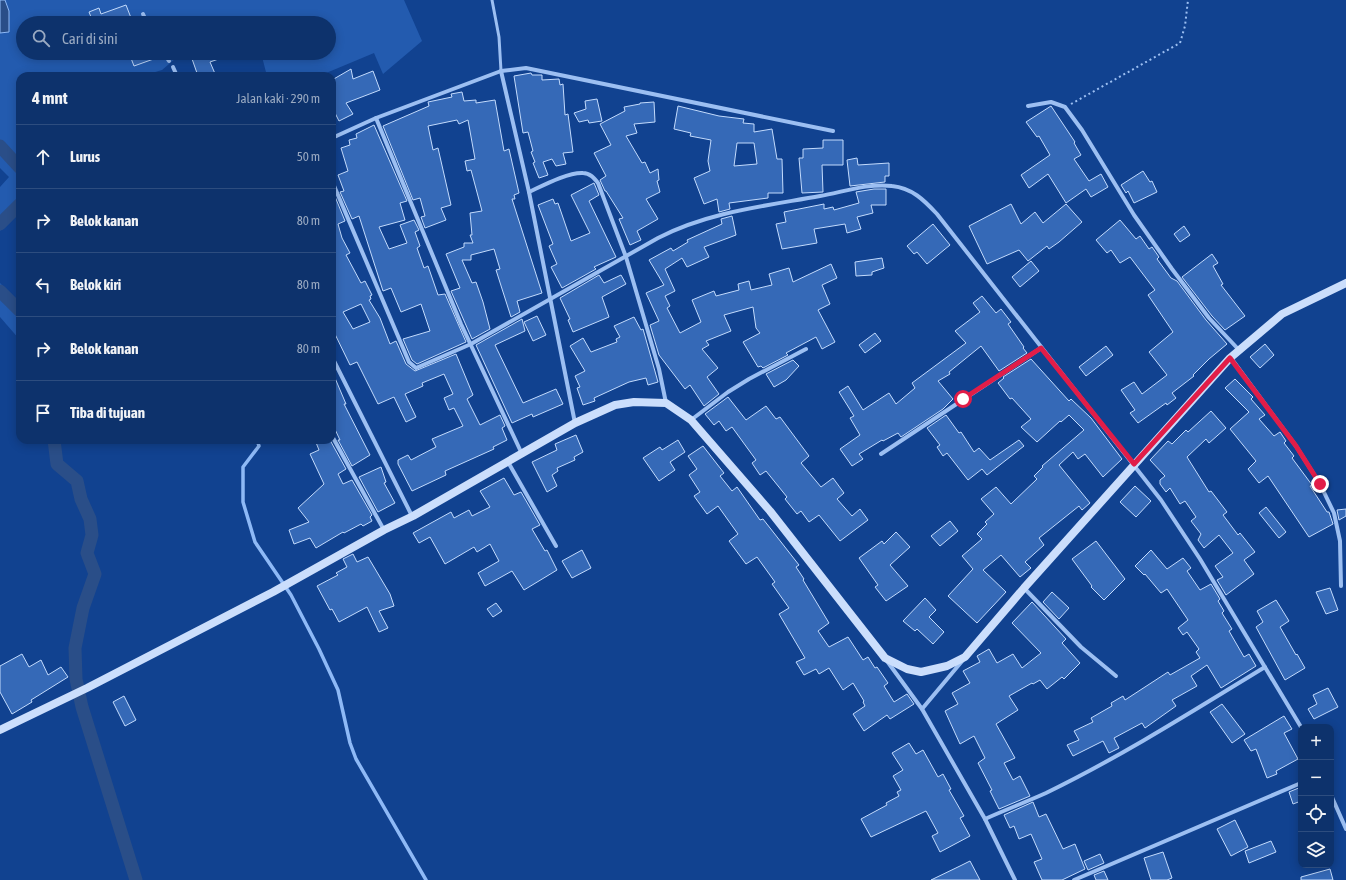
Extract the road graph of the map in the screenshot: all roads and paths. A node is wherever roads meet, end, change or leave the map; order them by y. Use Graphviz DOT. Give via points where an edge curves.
graph roads {
  1 [pos="492,0"];
  2 [pos="1188,0"];
  3 [pos="173,67"];
  4 [pos="501,71"];
  5 [pos="175,72"];
  6 [pos="1028,106"];
  7 [pos="1065,107"];
  8 [pos="376,118"];
  9 [pos="833,131"];
  10 [pos="336,136"];
  11 [pos="336,191"];
  12 [pos="529,192"];
  13 [pos="626,257"];
  14 [pos="1346,283"];
  15 [pos="550,299"];
  16 [pos="471,344"];
  17 [pos="1041,348"];
  18 [pos="806,349"];
  19 [pos="1239,350"];
  20 [pos="1230,358"];
  21 [pos="337,367"];
  22 [pos="666,403"];
  23 [pos="691,420"];
  24 [pos="575,423"];
  25 [pos="336,443"];
  26 [pos="881,454"];
  27 [pos="522,455"];
  28 [pos="508,462"];
  29 [pos="1134,464"];
  30 [pos="413,516"];
  31 [pos="384,530"];
  32 [pos="556,546"];
  33 [pos="1341,586"];
  34 [pos="1024,588"];
  35 [pos="965,657"];
  36 [pos="885,658"];
  37 [pos="1265,668"];
  38 [pos="1116,676"];
  39 [pos="922,709"];
  40 [pos="1299,724"];
  41 [pos="0,730"];
  42 [pos="1298,784"];
  43 [pos="1331,796"];
  44 [pos="985,819"];
  45 [pos="1346,829"];
  46 [pos="1015,880"];
  47 [pos="1074,880"];
  1 -- 4 [label="lane"];
  2 -- 7 [label="path" via="1186,26 1180,43"];
  3 -- 5 [label="street"];
  4 -- 8 [label="street"];
  4 -- 9 [label="street" via="526,68 541,70"];
  4 -- 12 [label="street"];
  6 -- 7 [label="street" via="1045,102"];
  7 -- 19 [label="street" via="1172,270"];
  8 -- 10 [label="street"];
  8 -- 16 [label="street"];
  11 -- 16 [label="street" via="408,362 413,367 423,366"];
  12 -- 13 [label="street" via="582,173 594,177 602,189"];
  12 -- 15 [label="street"];
  13 -- 15 [label="street"];
  13 -- 17 [label="street" via="672,230 716,216 877,185 893,186 918,195 927,204"];
  13 -- 22 [label="street" via="659,369"];
  14 -- 19 [label="main road" via="1282,314"];
  15 -- 16 [label="street"];
  15 -- 24 [label="street"];
  16 -- 27 [label="street"];
  17 -- 26 [label="street"];
  17 -- 29 [label="street"];
  18 -- 23 [label="street" via="749,378"];
  19 -- 20 [label="main road"];
  20 -- 29 [label="main road"];
  20 -- 33 [label="street" via="1287,434 1320,484 1334,513 1340,540"];
  21 -- 30 [label="street"];
  22 -- 23 [label="main road"];
  22 -- 24 [label="main road" via="640,402 615,405"];
  23 -- 36 [label="main road" via="770,512"];
  24 -- 27 [label="main road"];
  25 -- 31 [label="street"];
  27 -- 28 [label="main road"];
  28 -- 30 [label="main road"];
  28 -- 32 [label="street"];
  29 -- 34 [label="main road" via="1119,484"];
  29 -- 37 [label="street" via="1200,559"];
  30 -- 31 [label="main road"];
  31 -- 41 [label="main road" via="273,592"];
  34 -- 35 [label="main road"];
  34 -- 38 [label="street" via="1081,647"];
  35 -- 36 [label="main road" via="947,666 921,672"];
  35 -- 39 [label="street"];
  36 -- 39 [label="street"];
  37 -- 40 [label="street"];
  37 -- 44 [label="street" via="1095,767 1046,793"];
  39 -- 44 [label="street"];
  42 -- 47 [label="street"];
  43 -- 45 [label="street"];
  44 -- 46 [label="street"];
}
